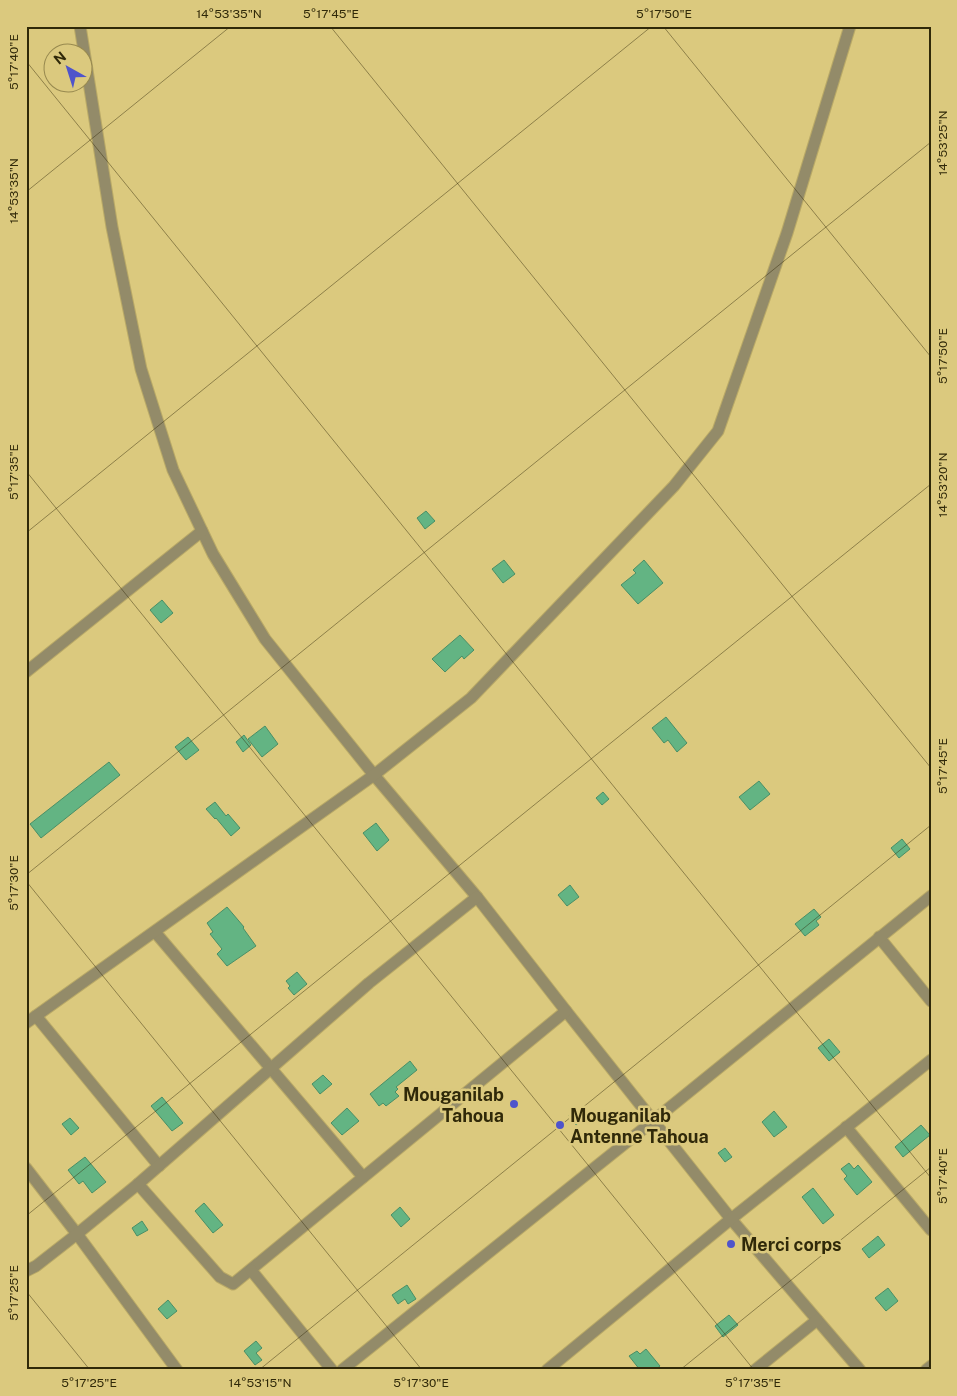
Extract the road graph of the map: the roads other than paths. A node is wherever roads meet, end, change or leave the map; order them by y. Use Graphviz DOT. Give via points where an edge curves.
graph roads {
  1 [pos="80,26"];
  2 [pos="850,26"];
  3 [pos="202,531"];
  4 [pos="26,672"];
  5 [pos="374,775"];
  6 [pos="477,896"];
  7 [pos="931,896"];
  8 [pos="155,932"];
  9 [pos="879,937"];
  10 [pos="931,1002"];
  11 [pos="566,1011"];
  12 [pos="31,1019"];
  13 [pos="931,1060"];
  14 [pos="271,1069"];
  15 [pos="653,1121"];
  16 [pos="846,1127"];
  17 [pos="159,1166"];
  18 [pos="26,1168"];
  19 [pos="363,1177"];
  20 [pos="138,1184"];
  21 [pos="731,1219"];
  22 [pos="931,1230"];
  23 [pos="78,1234"];
  24 [pos="251,1270"];
  25 [pos="26,1271"];
  26 [pos="817,1320"];
  27 [pos="931,1366"];
  28 [pos="177,1370"];
  29 [pos="332,1370"];
  30 [pos="342,1370"];
  31 [pos="547,1370"];
  32 [pos="755,1370"];
  33 [pos="860,1370"];
  34 [pos="926,1370"];
  1 -- 3 [label="street" via="112,227 142,369 173,470"];
  2 -- 5 [label="street" via="787,233 718,431 674,486 471,698"];
  3 -- 4 [label="street"];
  3 -- 5 [label="street" via="265,639"];
  5 -- 6 [label="street"];
  5 -- 8 [label="street"];
  6 -- 11 [label="street"];
  6 -- 14 [label="street" via="369,983"];
  7 -- 9 [label="street"];
  8 -- 12 [label="street"];
  8 -- 14 [label="street"];
  9 -- 10 [label="street"];
  9 -- 15 [label="street"];
  11 -- 15 [label="street"];
  11 -- 19 [label="street"];
  12 -- 17 [label="street"];
  13 -- 16 [label="street"];
  14 -- 17 [label="street"];
  14 -- 19 [label="street"];
  15 -- 21 [label="street"];
  15 -- 30 [label="street"];
  16 -- 21 [label="street"];
  16 -- 22 [label="street"];
  17 -- 20 [label="street"];
  18 -- 23 [label="street"];
  19 -- 24 [label="street"];
  20 -- 23 [label="street"];
  20 -- 24 [label="street" via="220,1277 233,1284"];
  21 -- 26 [label="street"];
  21 -- 31 [label="street"];
  23 -- 25 [label="street"];
  23 -- 28 [label="street"];
  24 -- 29 [label="street"];
  26 -- 32 [label="street"];
  26 -- 33 [label="street"];
  27 -- 34 [label="street"];
}
